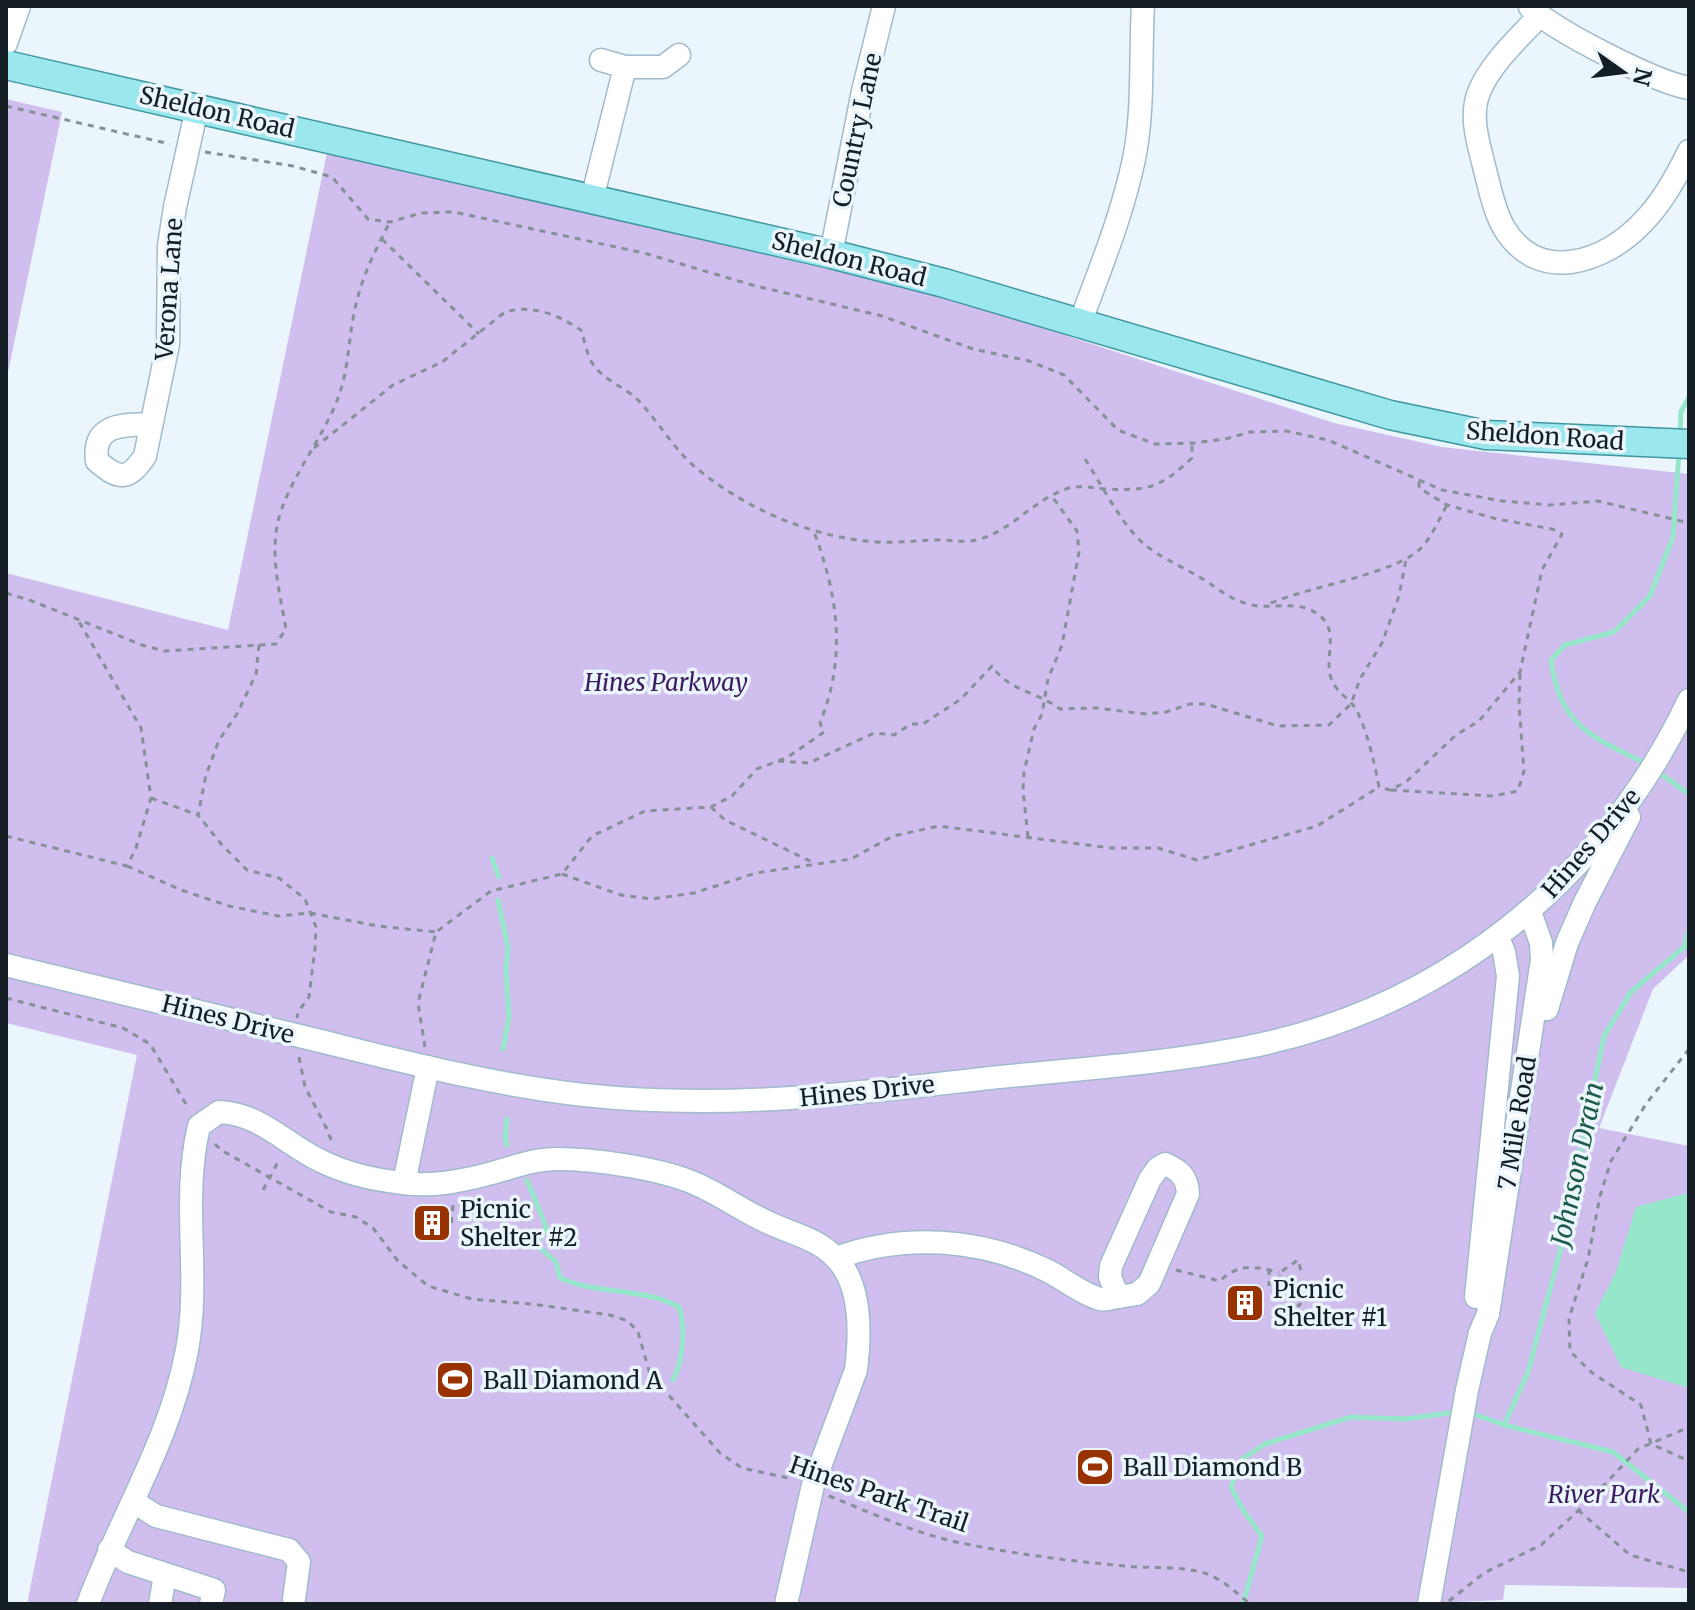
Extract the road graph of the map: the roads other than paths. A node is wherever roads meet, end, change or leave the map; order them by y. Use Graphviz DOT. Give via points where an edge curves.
graph roads {
  1 [pos="19,6"];
  2 [pos="884,6"];
  3 [pos="1143,6"];
  4 [pos="1534,11"];
  5 [pos="6,43"];
  6 [pos="679,55"];
  7 [pos="601,60"];
  8 [pos="6,65"];
  9 [pos="625,67"];
  10 [pos="1689,88"];
  11 [pos="197,108"];
  12 [pos="1689,151"];
  13 [pos="592,199"];
  14 [pos="831,254"];
  15 [pos="1080,323"];
  16 [pos="151,424"];
  17 [pos="1680,444"];
  18 [pos="1689,700"];
  19 [pos="1644,783"];
  20 [pos="1530,912"];
  21 [pos="1498,938"];
  22 [pos="6,965"];
  23 [pos="428,1067"];
  24 [pos="1516,1130"];
  25 [pos="404,1183"];
  26 [pos="836,1258"];
  27 [pos="1118,1297"];
  28 [pos="1480,1333"];
  29 [pos="134,1502"];
  30 [pos="109,1550"];
  31 [pos="155,1571"];
  32 [pos="294,1599"];
  33 [pos="784,1602"];
  34 [pos="88,1604"];
  35 [pos="160,1604"];
  36 [pos="211,1604"];
  37 [pos="1429,1604"];
  1 -- 5 [label="street"];
  2 -- 14 [label="street, Country Lane"];
  3 -- 15 [label="street" via="1134,159"];
  4 -- 10 [label="street" via="1618,59"];
  4 -- 12 [label="street" via="1480,90 1475,117 1499,218 1526,253 1547,261 1578,262 1614,246 1656,208"];
  6 -- 9 [label="street" via="663,67"];
  7 -- 9 [label="street"];
  8 -- 11 [label="main road, Sheldon Road"];
  9 -- 13 [label="street"];
  11 -- 13 [label="main road, Sheldon Road"];
  11 -- 16 [label="street, Verona Lane" via="169,246 168,344"];
  13 -- 14 [label="main road, Sheldon Road"];
  14 -- 15 [label="main road, Sheldon Road"];
  15 -- 17 [label="main road, Sheldon Road" via="1446,428 1515,437"];
  18 -- 19 [label="street"];
  19 -- 20 [label="street, Hines Drive" via="1578,865"];
  19 -- 24 [label="street" via="1567,943"];
  20 -- 21 [label="street, Hines Drive"];
  20 -- 24 [label="street, 7 Mile Road" via="1542,960"];
  21 -- 23 [label="street, Hines Drive" via="1368,1011 1291,1037 1218,1052 840,1095 729,1102 583,1095"];
  21 -- 28 [label="street, 7 Mile Road" via="1508,976 1475,1315"];
  22 -- 23 [label="street, Hines Drive"];
  23 -- 25 [label="street"];
  24 -- 28 [label="street, 7 Mile Road" via="1488,1314"];
  25 -- 26 [label="street" via="429,1185 530,1161 615,1164 687,1180 826,1246"];
  25 -- 29 [label="street" via="340,1169 247,1116 219,1112 199,1126 189,1184 188,1346 165,1431"];
  26 -- 27 [label="street" via="867,1246 947,1243 985,1249 1044,1269 1102,1300"];
  26 -- 33 [label="street" via="853,1293 856,1370 813,1485"];
  27 -- 27 [label="street" via="1111,1266 1150,1179 1165,1164 1188,1180 1188,1194 1149,1284 1137,1294"];
  28 -- 37 [label="street, 7 Mile Road"];
  29 -- 30 [label="street"];
  29 -- 32 [label="street" via="156,1516 289,1550 299,1562"];
  30 -- 31 [label="street"];
  30 -- 34 [label="street"];
  31 -- 35 [label="street"];
  31 -- 36 [label="street" via="214,1590"];
}
